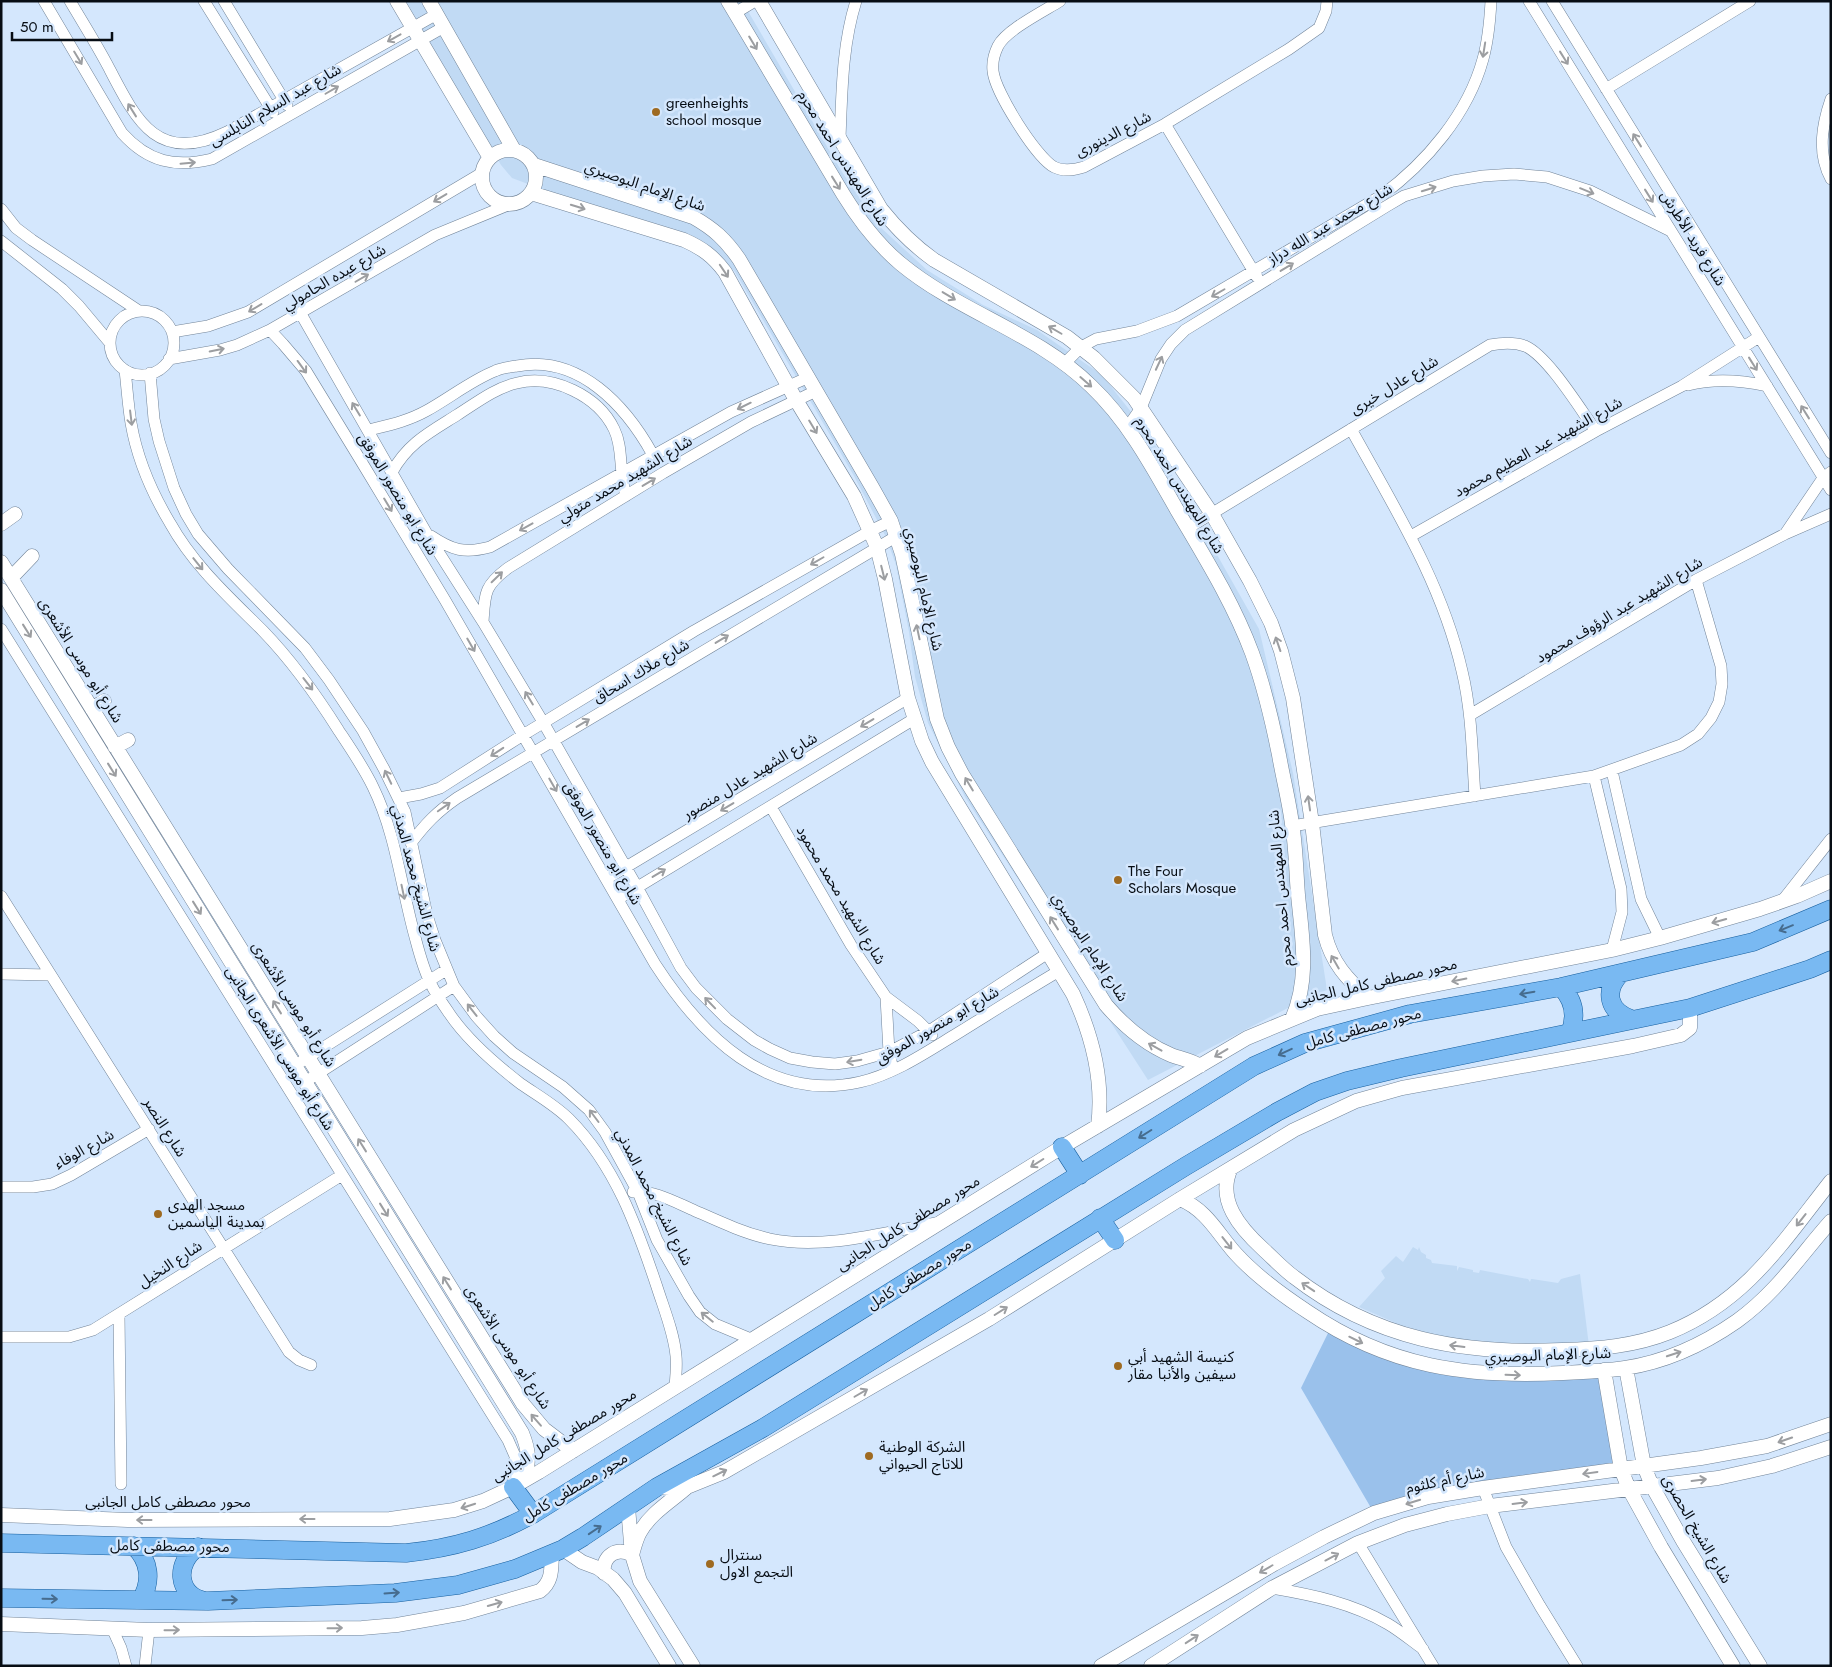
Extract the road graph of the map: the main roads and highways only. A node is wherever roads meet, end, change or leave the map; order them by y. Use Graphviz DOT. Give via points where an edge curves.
graph roads {
  1 [pos="1831,909"];
  2 [pos="1831,960"];
  3 [pos="1620,974"];
  4 [pos="1561,987"];
  5 [pos="1631,1019"];
  6 [pos="1570,1033"];
  7 [pos="1062,1147"];
  8 [pos="1080,1175"];
  9 [pos="1100,1218"];
  10 [pos="1114,1240"];
  11 [pos="513,1487"];
  12 [pos="533,1514"];
  13 [pos="1,1543"];
  14 [pos="134,1546"];
  15 [pos="198,1547"];
  16 [pos="1,1598"];
  17 [pos="141,1600"];
  18 [pos="208,1601"];
  1 -- 3 [label="main road, محور مصطفى كامل, one-way" via="1752,942"];
  2 -- 5 [label="main road" via="1690,1008"];
  3 -- 4 [label="main road, محور مصطفى كامل"];
  3 -- 5 [label="main road" via="1614,980 1610,996 1616,1011"];
  4 -- 6 [label="main road" via="1574,1008"];
  4 -- 8 [label="main road, محور مصطفى كامل, one-way" via="1410,1014 1306,1043 1254,1066"];
  5 -- 6 [label="main road"];
  6 -- 9 [label="main road" via="1401,1068 1315,1092"];
  7 -- 8 [label="main road"];
  8 -- 12 [label="main road, محور مصطفى كامل"];
  9 -- 10 [label="main road"];
  18 -- 9 [label="main road, one-way" via="428,1590 497,1575 557,1552 657,1487 771,1423"];
  11 -- 12 [label="main road"];
  12 -- 15 [label="main road, محور مصطفى كامل" via="485,1537 459,1545 406,1553"];
  13 -- 14 [label="main road, محور مصطفى كامل"];
  14 -- 15 [label="main road, محور مصطفى كامل"];
  14 -- 17 [label="main road" via="144,1557 148,1572 147,1587"];
  15 -- 18 [label="main road" via="183,1563 182,1576 190,1593"];
  16 -- 17 [label="main road, one-way"];
  17 -- 18 [label="main road"];
}
